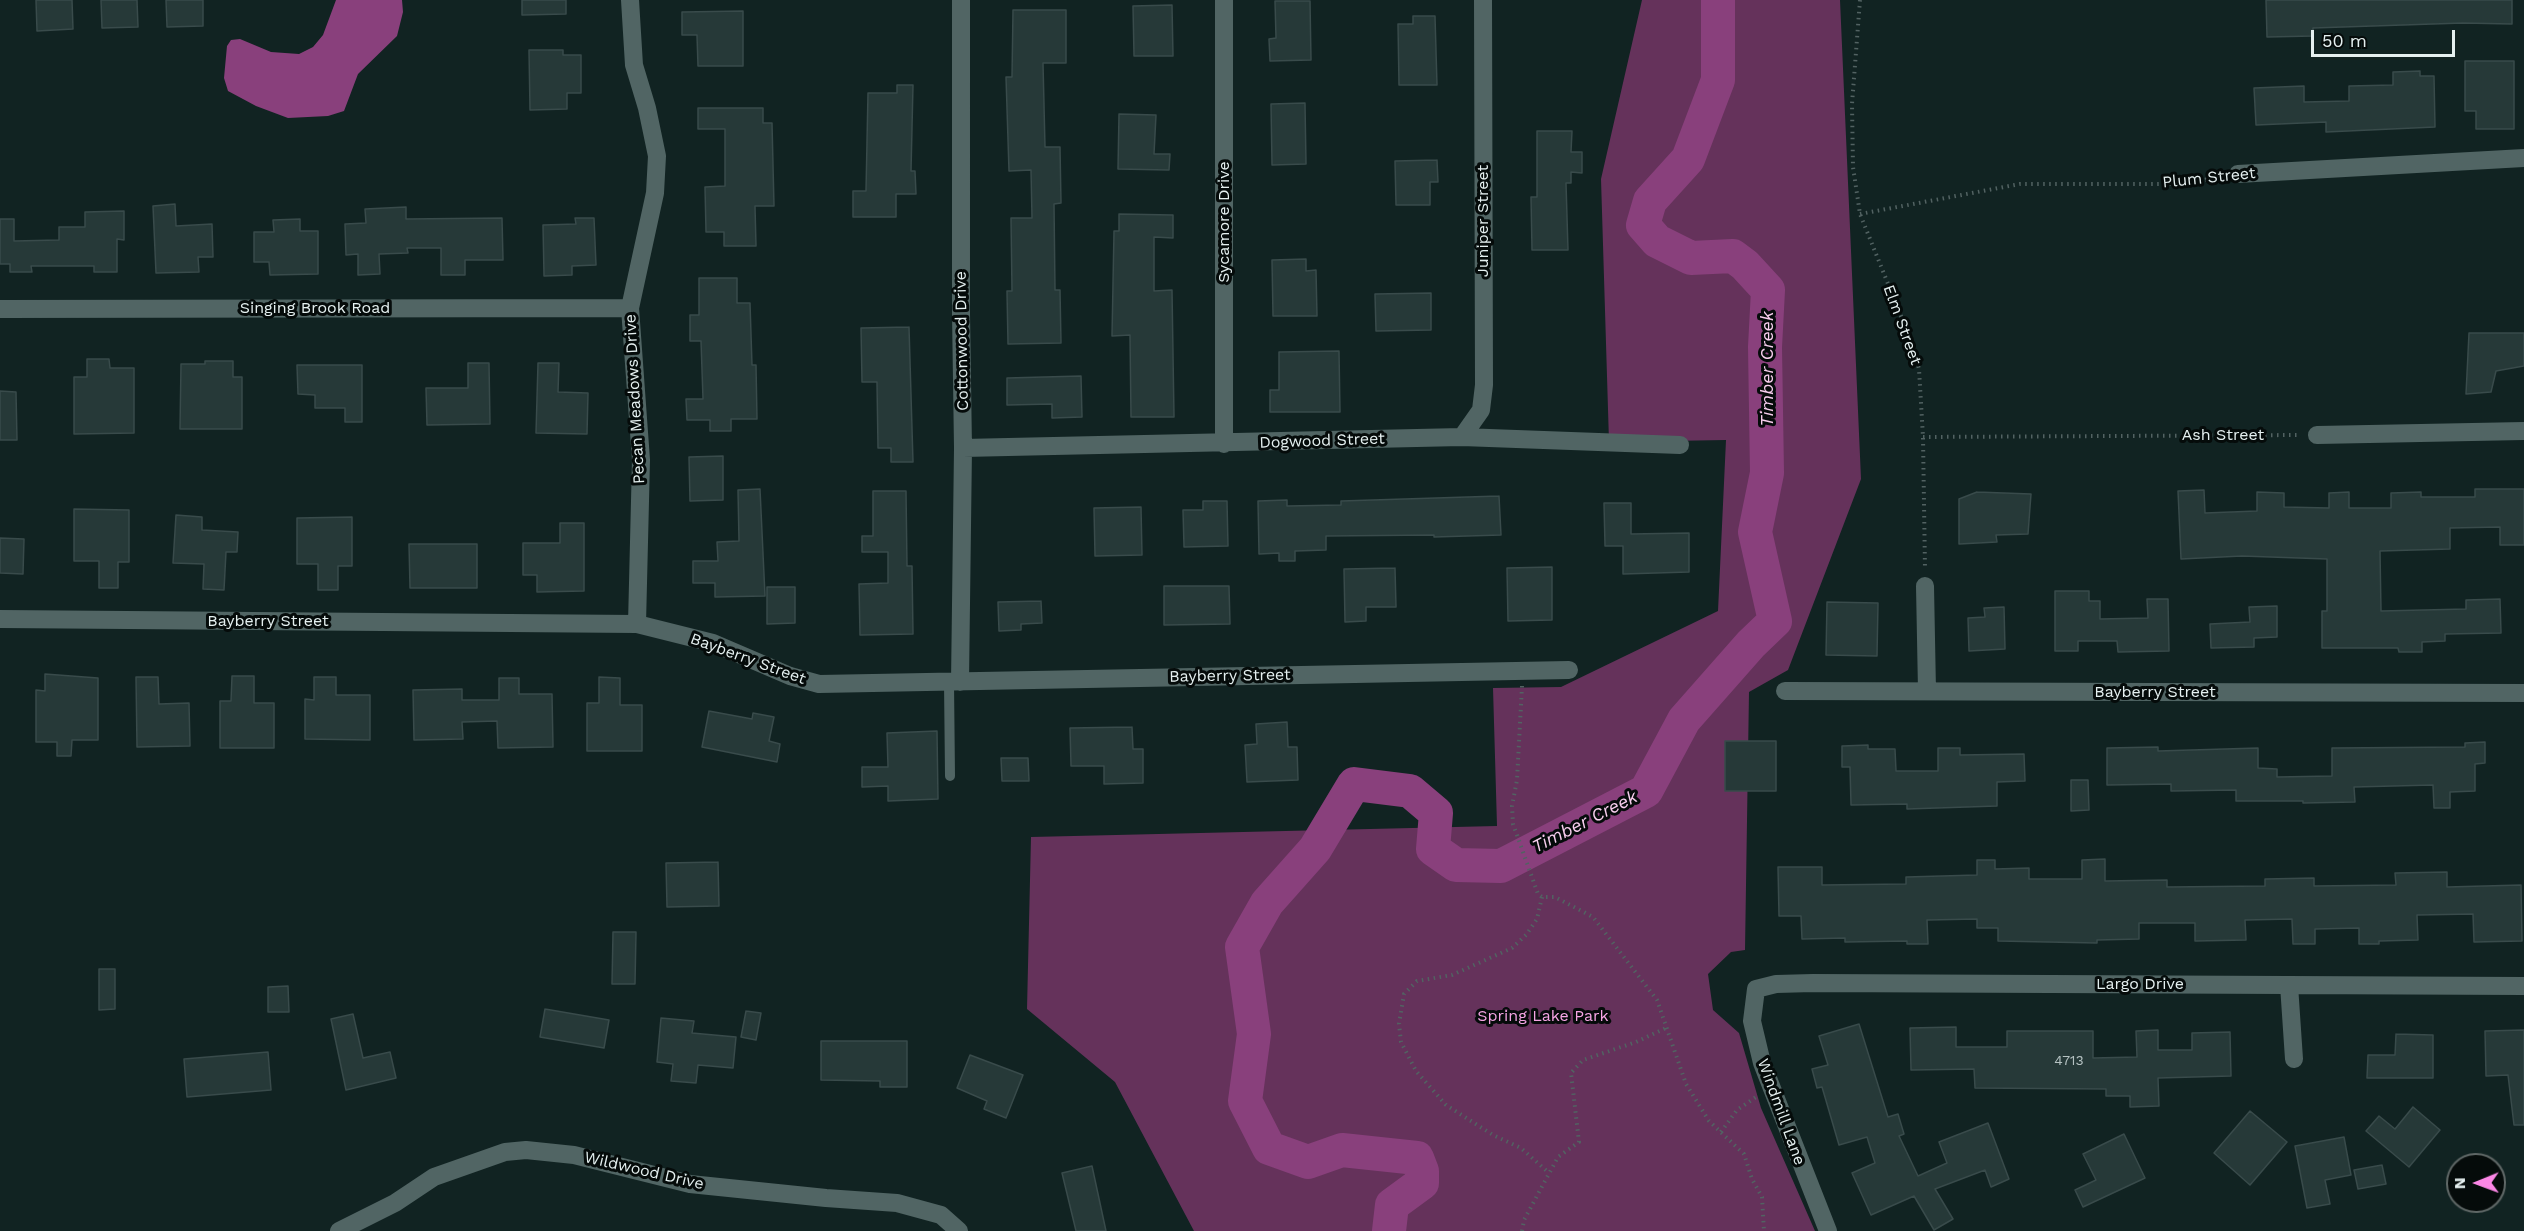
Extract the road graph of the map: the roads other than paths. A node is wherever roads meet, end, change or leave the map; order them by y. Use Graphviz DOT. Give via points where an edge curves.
graph roads {
  1 [pos="630,0"];
  2 [pos="961,0"];
  3 [pos="1224,0"];
  4 [pos="1483,0"];
  5 [pos="2524,158"];
  6 [pos="2238,174"];
  7 [pos="630,308"];
  8 [pos="0,309"];
  9 [pos="2524,431"];
  10 [pos="2317,435"];
  11 [pos="1462,437"];
  12 [pos="1224,444"];
  13 [pos="1680,445"];
  14 [pos="963,448"];
  15 [pos="1925,586"];
  16 [pos="0,619"];
  17 [pos="637,624"];
  18 [pos="1569,670"];
  19 [pos="955,682"];
  20 [pos="1785,691"];
  21 [pos="1927,691"];
  22 [pos="2524,693"];
  23 [pos="950,776"];
  24 [pos="2289,985"];
  25 [pos="2524,986"];
  26 [pos="1756,989"];
  27 [pos="2294,1059"];
  28 [pos="339,1231"];
  29 [pos="959,1231"];
  30 [pos="1828,1231"];
  1 -- 7 [label="street, Pecan Meadows Drive" via="634,65 657,156 655,193"];
  2 -- 14 [label="street, Cottonwood Drive"];
  3 -- 12 [label="street, Sycamore Drive"];
  4 -- 11 [label="street, Juniper Street" via="1484,386 1481,410"];
  5 -- 6 [label="street, Plum Street"];
  7 -- 8 [label="street, Singing Brook Road"];
  7 -- 17 [label="street, Pecan Meadows Drive" via="641,460"];
  9 -- 10 [label="street"];
  11 -- 12 [label="street, Dogwood Street"];
  11 -- 13 [label="street, Dogwood Street"];
  12 -- 14 [label="street, Dogwood Street"];
  14 -- 19 [label="street, Cottonwood Drive"];
  15 -- 21 [label="street"];
  16 -- 17 [label="street, Bayberry Street"];
  17 -- 19 [label="street, Bayberry Street" via="713,643 819,684"];
  18 -- 19 [label="street, Bayberry Street"];
  19 -- 23 [label="lane"];
  20 -- 21 [label="street, Bayberry Street"];
  21 -- 22 [label="street, Bayberry Street"];
  24 -- 25 [label="street, Largo Drive"];
  24 -- 26 [label="street, Largo Drive" via="1813,982"];
  24 -- 27 [label="street"];
  26 -- 30 [label="street, Windmill Lane" via="1752,1021 1762,1063"];
  28 -- 29 [label="street, Wildwood Drive" via="434,1177 505,1152 526,1150 574,1155 690,1184 897,1203 940,1215"];
}
